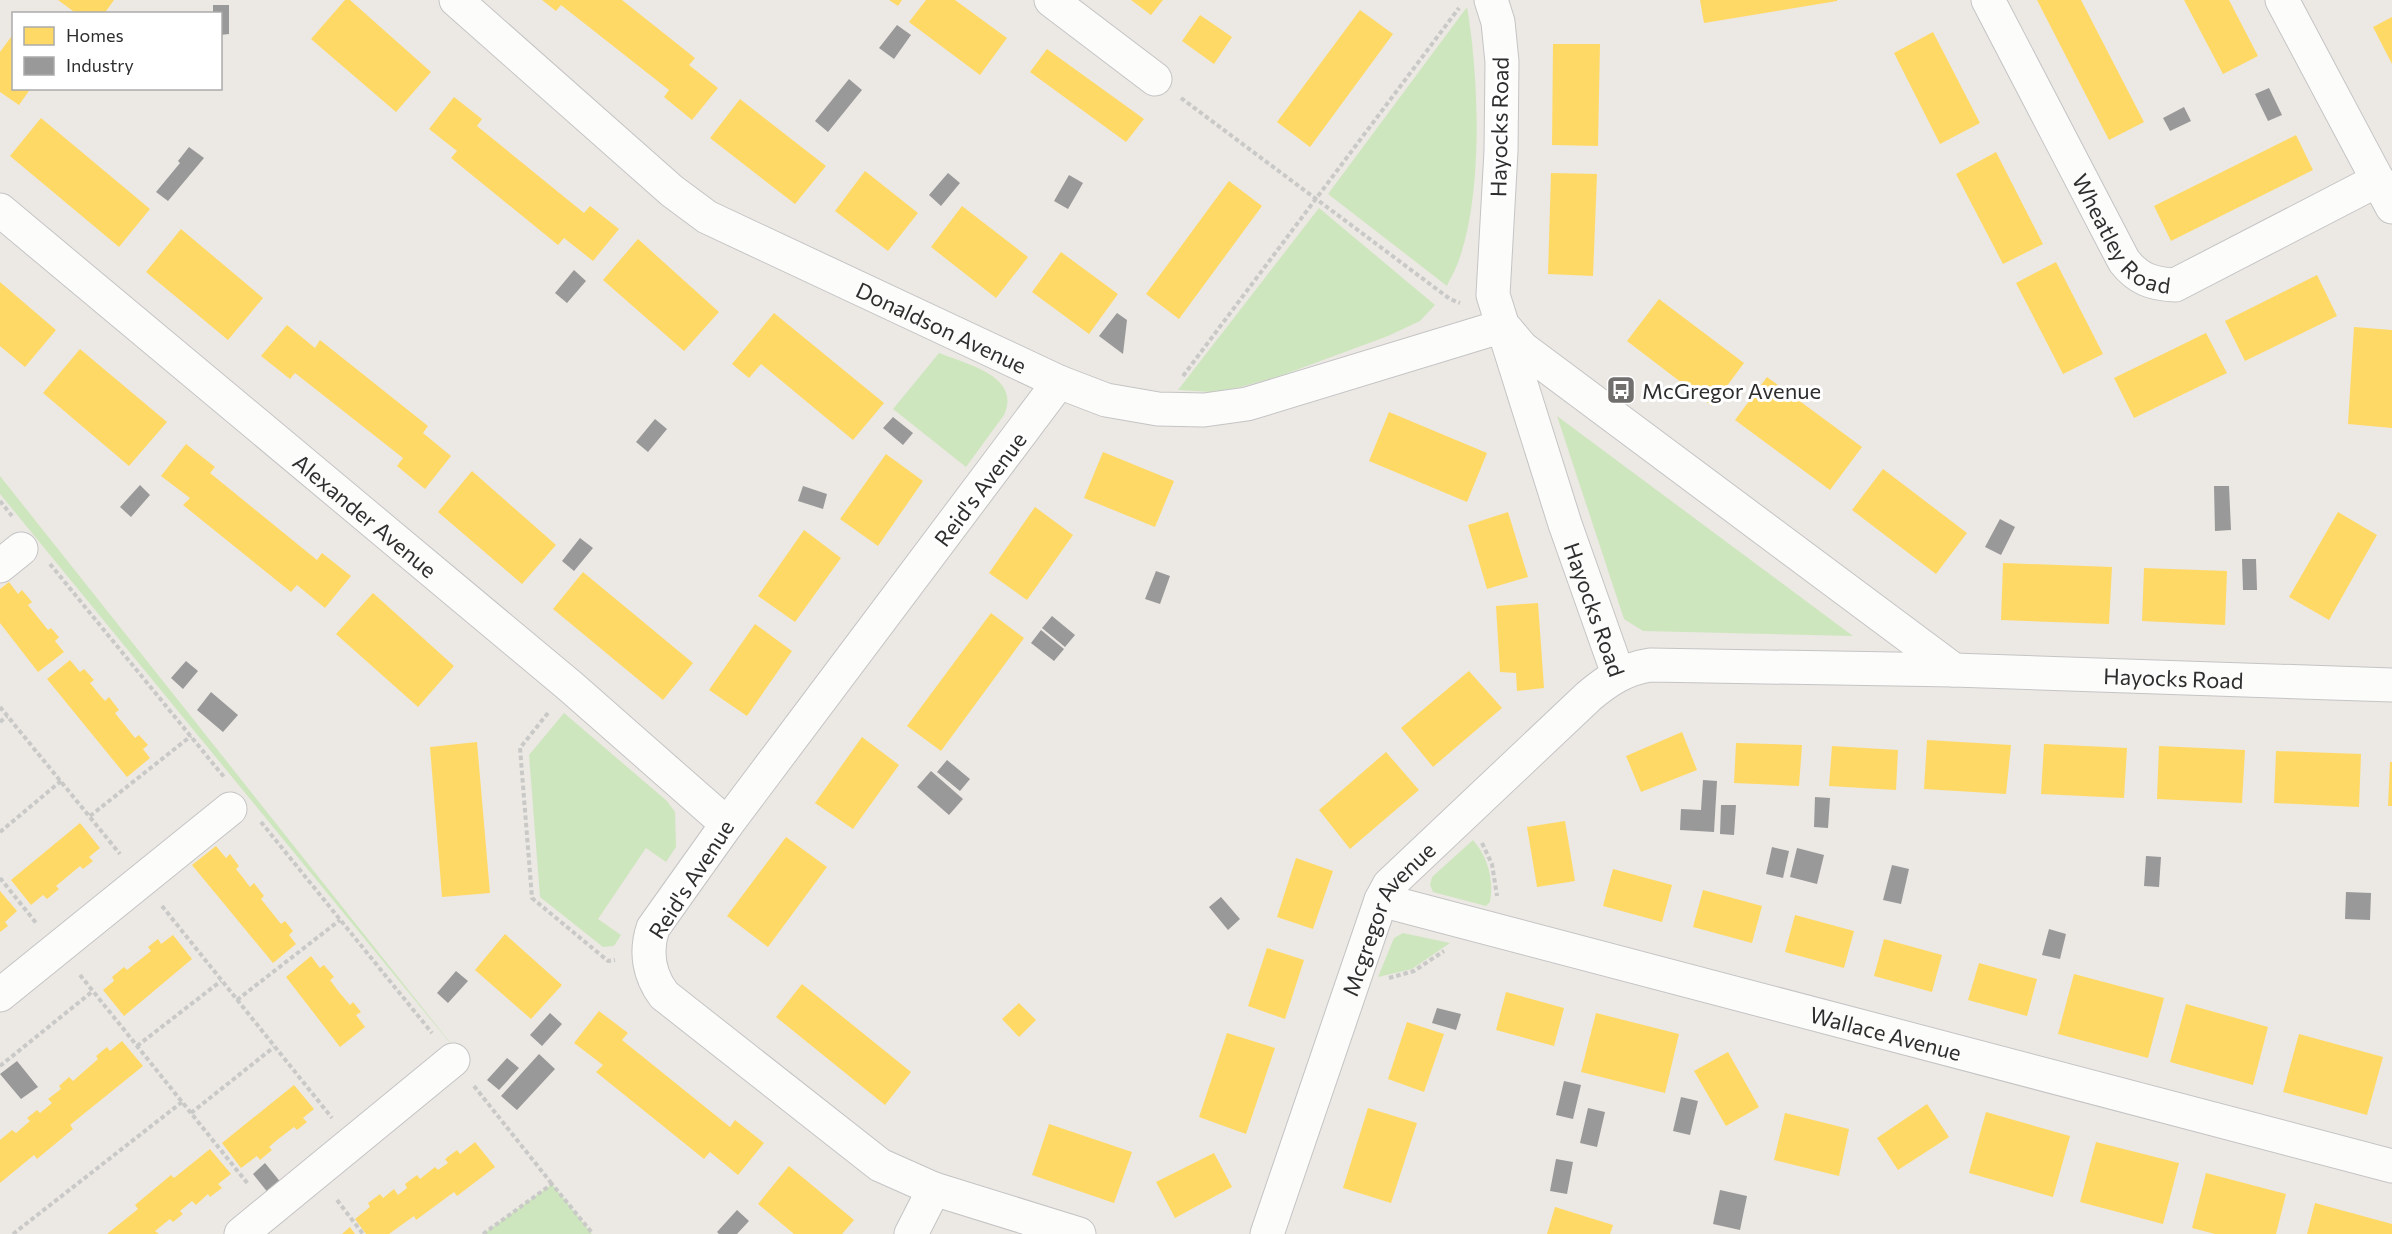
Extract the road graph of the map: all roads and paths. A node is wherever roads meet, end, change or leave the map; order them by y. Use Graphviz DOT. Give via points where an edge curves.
graph roads {
  1 [pos="456,0"];
  2 [pos="1051,0"];
  3 [pos="1465,0"];
  4 [pos="1491,0"];
  5 [pos="1988,0"];
  6 [pos="2282,0"];
  7 [pos="1155,79"];
  8 [pos="2385,194"];
  9 [pos="1318,198"];
  10 [pos="0,210"];
  11 [pos="1503,326"];
  12 [pos="1059,382"];
  13 [pos="1158,409"];
  14 [pos="0,501"];
  15 [pos="21,549"];
  16 [pos="1954,670"];
  17 [pos="1618,674"];
  18 [pos="2392,685"];
  19 [pos="570,686"];
  20 [pos="0,707"];
  21 [pos="8,716"];
  22 [pos="0,722"];
  23 [pos="190,736"];
  24 [pos="61,781"];
  25 [pos="238,802"];
  26 [pos="90,816"];
  27 [pos="1461,816"];
  28 [pos="727,824"];
  29 [pos="0,832"];
  30 [pos="0,878"];
  31 [pos="141,880"];
  32 [pos="1381,900"];
  33 [pos="340,920"];
  34 [pos="1479,925"];
  35 [pos="57,949"];
  36 [pos="649,959"];
  37 [pos="221,981"];
  38 [pos="1353,983"];
  39 [pos="93,991"];
  40 [pos="0,994"];
  41 [pos="237,1000"];
  42 [pos="137,1046"];
  43 [pos="274,1047"];
  44 [pos="453,1059"];
  45 [pos="0,1066"];
  46 [pos="182,1102"];
  47 [pos="191,1113"];
  48 [pos="351,1142"];
  49 [pos="2392,1166"];
  50 [pos="316,1173"];
  51 [pos="552,1184"];
  52 [pos="934,1189"];
  53 [pos="270,1211"];
  54 [pos="13,1234"];
  55 [pos="241,1234"];
  56 [pos="363,1234"];
  57 [pos="483,1234"];
  58 [pos="593,1234"];
  59 [pos="911,1234"];
  60 [pos="1079,1234"];
  61 [pos="1267,1234"];
  1 -- 12 [label="street, Donaldson Avenue" via="672,191 707,217"];
  2 -- 7 [label="street"];
  3 -- 9 [label="path"];
  4 -- 11 [label="street, Hayocks Road" via="1498,22 1502,62 1493,295"];
  5 -- 8 [label="street, Wheatley Road" via="2124,261 2142,279 2175,285"];
  6 -- 8 [label="street"];
  7 -- 9 [label="path"];
  9 -- 11 [label="path" via="1450,298"];
  9 -- 13 [label="path"];
  10 -- 19 [label="street, Alexander Avenue"];
  11 -- 13 [label="street, Donaldson Avenue" via="1247,404 1204,410"];
  11 -- 16 [label="street, Hayocks Road" via="1522,348"];
  11 -- 17 [label="street, Hayocks Road" via="1565,524"];
  12 -- 13 [label="street, Donaldson Avenue" via="1106,400"];
  12 -- 28 [label="street, Reid's Avenue"];
  14 -- 15 [label="path"];
  15 -- 23 [label="path"];
  16 -- 17 [label="street, Hayocks Road" via="1650,665"];
  16 -- 18 [label="street, Hayocks Road"];
  17 -- 27 [label="street, Mcgregor Avenue" via="1589,696"];
  19 -- 28 [label="street, Alexander Avenue"];
  19 -- 36 [label="path" via="520,748 532,898 608,961"];
  20 -- 21 [label="path"];
  21 -- 22 [label="path"];
  21 -- 24 [label="path"];
  23 -- 25 [label="path"];
  23 -- 26 [label="path"];
  24 -- 26 [label="path"];
  24 -- 29 [label="path"];
  25 -- 31 [label="street"];
  25 -- 33 [label="path"];
  26 -- 31 [label="path"];
  27 -- 32 [label="street, Mcgregor Avenue" via="1395,878"];
  27 -- 34 [label="path" via="1481,841 1492,864 1497,896"];
  28 -- 36 [label="street, Reid's Avenue" via="653,928"];
  30 -- 35 [label="path"];
  31 -- 35 [label="street"];
  31 -- 37 [label="path"];
  32 -- 34 [label="street, Wallace Avenue"];
  32 -- 38 [label="street, Mcgregor Avenue"];
  33 -- 41 [label="path"];
  33 -- 44 [label="path"];
  34 -- 38 [label="path" via="1414,971"];
  34 -- 49 [label="street, Wallace Avenue"];
  35 -- 39 [label="path"];
  35 -- 40 [label="street"];
  36 -- 52 [label="street, Reid's Avenue" via="664,995 880,1165"];
  37 -- 41 [label="path"];
  37 -- 42 [label="path"];
  38 -- 61 [label="street, Mcgregor Avenue"];
  39 -- 42 [label="path"];
  39 -- 45 [label="path"];
  41 -- 43 [label="path"];
  42 -- 46 [label="path"];
  43 -- 47 [label="path"];
  43 -- 48 [label="path"];
  44 -- 48 [label="street"];
  44 -- 51 [label="path"];
  46 -- 47 [label="path"];
  46 -- 54 [label="path"];
  47 -- 53 [label="path"];
  48 -- 50 [label="street"];
  50 -- 53 [label="street"];
  50 -- 56 [label="path"];
  51 -- 57 [label="path"];
  51 -- 58 [label="path"];
  52 -- 59 [label="street"];
  52 -- 60 [label="street, Reid's Avenue"];
  53 -- 55 [label="street"];
}
